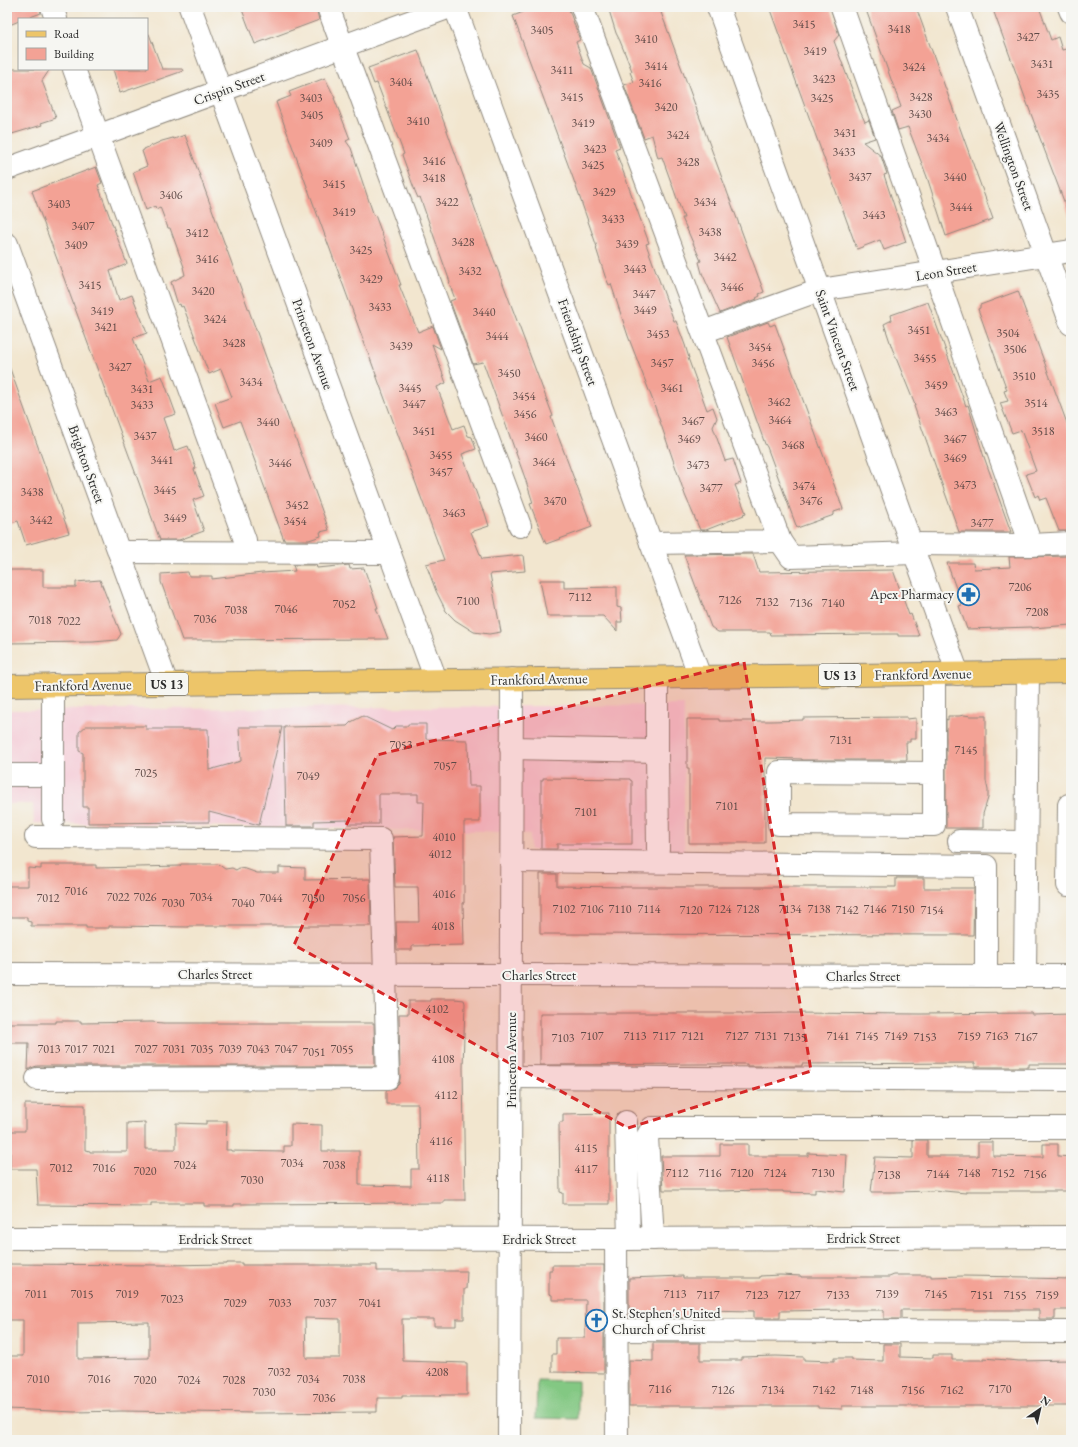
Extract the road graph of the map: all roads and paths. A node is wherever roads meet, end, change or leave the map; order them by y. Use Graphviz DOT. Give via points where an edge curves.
graph roads {
  1 [pos="52,7"];
  2 [pos="190,7"];
  3 [pos="328,7"];
  4 [pos="450,7"];
  5 [pos="455,7"];
  6 [pos="582,7"];
  7 [pos="718,7"];
  8 [pos="842,7"];
  9 [pos="957,7"];
  10 [pos="1069,7"];
  11 [pos="1071,12"];
  12 [pos="56,18"];
  13 [pos="343,46"];
  14 [pos="74,70"];
  15 [pos="221,91"];
  16 [pos="98,135"];
  17 [pos="7,169"];
  18 [pos="7,244"];
  19 [pos="1071,251"];
  20 [pos="1046,255"];
  21 [pos="935,272"];
  22 [pos="820,290"];
  23 [pos="1071,324"];
  24 [pos="703,332"];
  25 [pos="520,526"];
  26 [pos="245,540"];
  27 [pos="780,541"];
  28 [pos="651,543"];
  29 [pos="1071,543"];
  30 [pos="1031,544"];
  31 [pos="913,548"];
  32 [pos="120,552"];
  33 [pos="390,553"];
  34 [pos="1071,672"];
  35 [pos="1028,673"];
  36 [pos="934,674"];
  37 [pos="958,674"];
  38 [pos="700,677"];
  39 [pos="657,678"];
  40 [pos="436,680"];
  41 [pos="512,680"];
  42 [pos="167,684"];
  43 [pos="53,685"];
  44 [pos="7,686"];
  45 [pos="512,748"];
  46 [pos="657,751"];
  47 [pos="934,773"];
  48 [pos="7,775"];
  49 [pos="53,775"];
  50 [pos="1071,805"];
  51 [pos="53,819"];
  52 [pos="36,837"];
  53 [pos="959,841"];
  54 [pos="1026,842"];
  55 [pos="658,849"];
  56 [pos="511,860"];
  57 [pos="1068,885"];
  58 [pos="7,974"];
  59 [pos="384,975"];
  60 [pos="510,975"];
  61 [pos="986,976"];
  62 [pos="1025,976"];
  63 [pos="1071,976"];
  64 [pos="511,1077"];
  65 [pos="37,1079"];
  66 [pos="1071,1080"];
  67 [pos="626,1122"];
  68 [pos="1071,1128"];
  69 [pos="1071,1237"];
  70 [pos="7,1238"];
  71 [pos="511,1239"];
  72 [pos="622,1239"];
  73 [pos="653,1239"];
  74 [pos="617,1330"];
  75 [pos="1071,1332"];
  76 [pos="509,1440"];
  77 [pos="617,1440"];
  1 -- 12 [label="street"];
  2 -- 15 [label="street, Princeton Avenue"];
  3 -- 13 [label="street"];
  4 -- 13 [label="street, Crispin Street"];
  5 -- 28 [label="street, Friendship Street"];
  6 -- 24 [label="street"];
  7 -- 22 [label="street, Saint Vincent Street"];
  8 -- 21 [label="street"];
  9 -- 20 [label="street, Wellington Street"];
  10 -- 11 [label="street"];
  13 -- 15 [label="street, Crispin Street"];
  13 -- 25 [label="street"];
  14 -- 16 [label="street"];
  15 -- 16 [label="street, Crispin Street"];
  15 -- 33 [label="street, Princeton Avenue"];
  16 -- 17 [label="street, Crispin Street"];
  16 -- 26 [label="street"];
  18 -- 32 [label="street, Brighton Street"];
  19 -- 20 [label="street, Leon Street"];
  20 -- 21 [label="street, Leon Street"];
  20 -- 23 [label="street, Wellington Street"];
  21 -- 22 [label="street, Leon Street"];
  21 -- 30 [label="street"];
  22 -- 24 [label="street, Leon Street"];
  22 -- 31 [label="street, Saint Vincent Street"];
  24 -- 27 [label="street"];
  27 -- 28 [label="street"];
  27 -- 31 [label="street" via="791,557"];
  28 -- 38 [label="street, Friendship Street"];
  29 -- 30 [label="street"];
  30 -- 31 [label="street"];
  31 -- 37 [label="street, Saint Vincent Street"];
  32 -- 33 [label="street"];
  32 -- 42 [label="street, Brighton Street"];
  33 -- 40 [label="street, Princeton Avenue"];
  34 -- 35 [label="main road, Frankford Avenue / US 13"];
  35 -- 37 [label="main road, Frankford Avenue / US 13"];
  35 -- 54 [label="street"];
  36 -- 37 [label="main road, Frankford Avenue / US 13"];
  36 -- 38 [label="main road, Frankford Avenue / US 13"];
  36 -- 47 [label="street"];
  38 -- 39 [label="main road, Frankford Avenue / US 13"];
  39 -- 41 [label="main road, Frankford Avenue / US 13"];
  39 -- 46 [label="street"];
  40 -- 41 [label="main road, Frankford Avenue / US 13"];
  40 -- 42 [label="main road, Frankford Avenue / US 13"];
  41 -- 45 [label="street, Princeton Avenue"];
  42 -- 43 [label="main road, Frankford Avenue / US 13"];
  43 -- 44 [label="main road, Frankford Avenue / US 13"];
  43 -- 49 [label="street"];
  45 -- 46 [label="street"];
  45 -- 56 [label="street, Princeton Avenue"];
  46 -- 55 [label="street"];
  47 -- 47 [label="street" via="934,825 780,824 779,772"];
  48 -- 49 [label="street"];
  49 -- 51 [label="street"];
  50 -- 57 [label="street"];
  52 -- 59 [label="street" via="381,839"];
  53 -- 54 [label="street"];
  54 -- 62 [label="street"];
  56 -- 60 [label="street, Princeton Avenue"];
  56 -- 61 [label="street" via="986,866"];
  58 -- 59 [label="street, Charles Street"];
  59 -- 60 [label="street, Charles Street"];
  59 -- 65 [label="street" via="388,1078"];
  60 -- 61 [label="street, Charles Street"];
  60 -- 64 [label="street, Princeton Avenue"];
  61 -- 62 [label="street, Charles Street"];
  62 -- 63 [label="street, Charles Street"];
  64 -- 66 [label="street"];
  64 -- 71 [label="street, Princeton Avenue"];
  67 -- 72 [label="street"];
  68 -- 73 [label="street" via="652,1128 647,1137"];
  69 -- 73 [label="street, Erdrick Street"];
  70 -- 71 [label="street, Erdrick Street"];
  71 -- 72 [label="street, Erdrick Street"];
  71 -- 76 [label="street, Princeton Avenue"];
  72 -- 73 [label="street, Erdrick Street"];
  72 -- 74 [label="street"];
  74 -- 75 [label="street"];
  74 -- 77 [label="street"];
}
